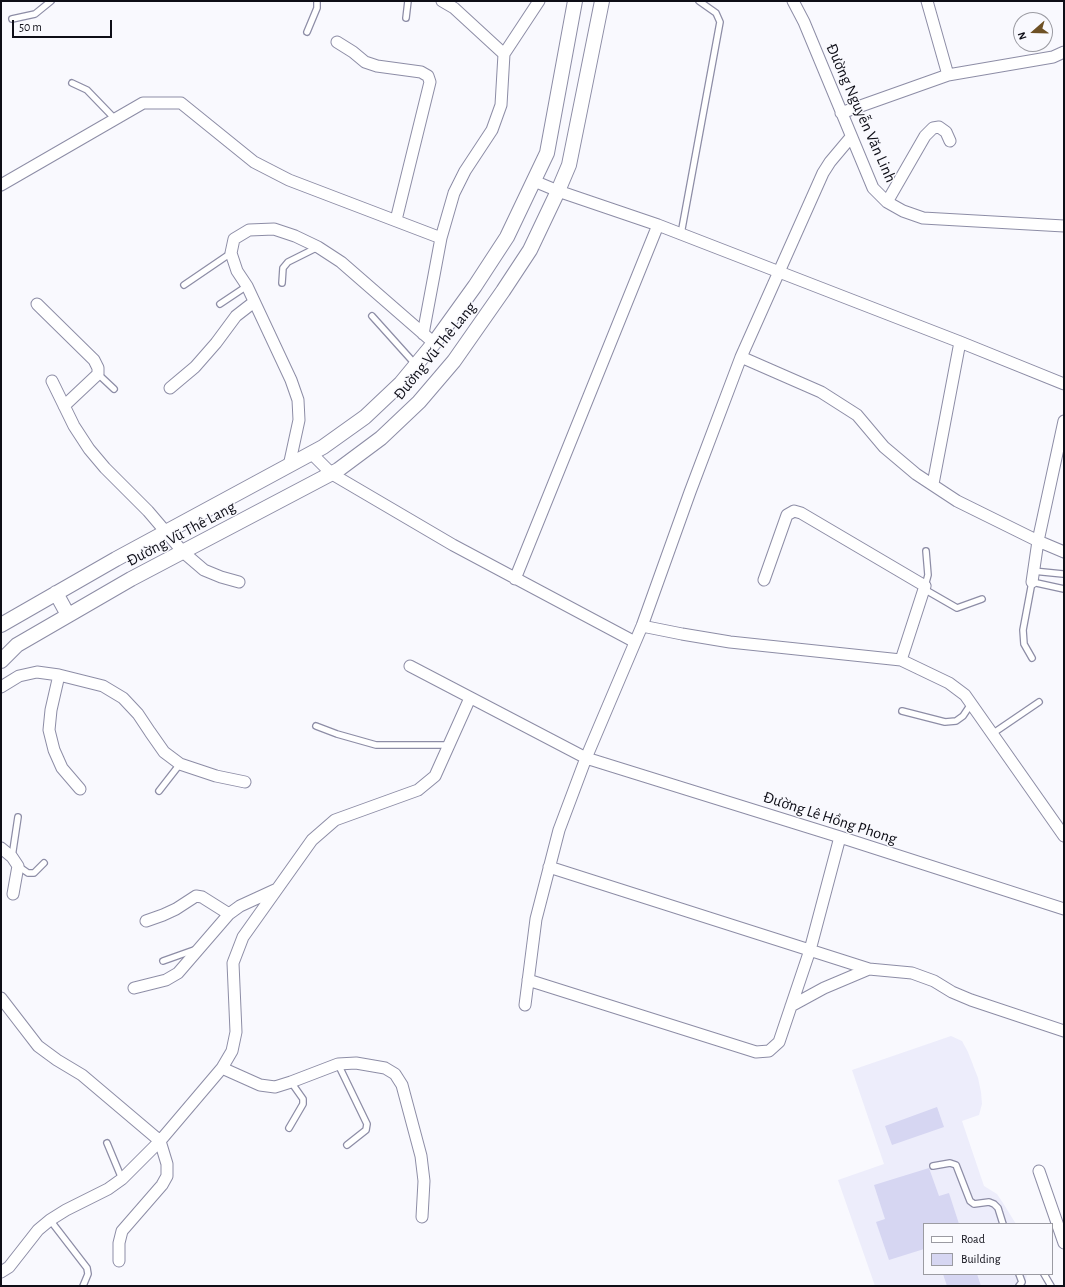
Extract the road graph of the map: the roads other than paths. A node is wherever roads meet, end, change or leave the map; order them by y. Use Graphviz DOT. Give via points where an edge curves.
graph roads {
  1 [pos="51,1"];
  2 [pos="317,1"];
  3 [pos="408,1"];
  4 [pos="442,1"];
  5 [pos="539,1"];
  6 [pos="576,1"];
  7 [pos="602,1"];
  8 [pos="699,1"];
  9 [pos="793,1"];
  10 [pos="927,1"];
  11 [pos="406,18"];
  12 [pos="12,19"];
  13 [pos="307,32"];
  14 [pos="337,42"];
  15 [pos="1064,52"];
  16 [pos="504,54"];
  17 [pos="948,75"];
  18 [pos="72,83"];
  19 [pos="841,112"];
  20 [pos="115,119"];
  21 [pos="851,137"];
  22 [pos="950,141"];
  23 [pos="534,181"];
  24 [pos="1,185"];
  25 [pos="558,191"];
  26 [pos="887,202"];
  27 [pos="396,220"];
  28 [pos="658,224"];
  29 [pos="1064,226"];
  30 [pos="682,234"];
  31 [pos="441,238"];
  32 [pos="318,247"];
  33 [pos="231,253"];
  34 [pos="779,271"];
  35 [pos="282,283"];
  36 [pos="184,286"];
  37 [pos="247,286"];
  38 [pos="254,302"];
  39 [pos="37,304"];
  40 [pos="220,304"];
  41 [pos="372,316"];
  42 [pos="429,338"];
  43 [pos="960,342"];
  44 [pos="741,357"];
  45 [pos="416,365"];
  46 [pos="98,374"];
  47 [pos="52,381"];
  48 [pos="1064,384"];
  49 [pos="170,388"];
  50 [pos="114,389"];
  51 [pos="64,406"];
  52 [pos="1064,421"];
  53 [pos="312,454"];
  54 [pos="289,466"];
  55 [pos="332,474"];
  56 [pos="933,484"];
  57 [pos="166,532"];
  58 [pos="1038,541"];
  59 [pos="926,551"];
  60 [pos="183,552"];
  61 [pos="1064,552"];
  62 [pos="1063,574"];
  63 [pos="1032,577"];
  64 [pos="514,579"];
  65 [pos="764,580"];
  66 [pos="239,582"];
  67 [pos="925,587"];
  68 [pos="1064,589"];
  69 [pos="56,593"];
  70 [pos="982,599"];
  71 [pos="68,615"];
  72 [pos="1,625"];
  73 [pos="642,626"];
  74 [pos="635,642"];
  75 [pos="1032,658"];
  76 [pos="901,660"];
  77 [pos="1,661"];
  78 [pos="410,666"];
  79 [pos="59,675"];
  80 [pos="1,687"];
  81 [pos="470,698"];
  82 [pos="1039,702"];
  83 [pos="971,704"];
  84 [pos="902,711"];
  85 [pos="316,726"];
  86 [pos="992,734"];
  87 [pos="449,745"];
  88 [pos="586,758"];
  89 [pos="180,764"];
  90 [pos="245,782"];
  91 [pos="80,789"];
  92 [pos="159,792"];
  93 [pos="18,818"];
  94 [pos="1064,836"];
  95 [pos="840,837"];
  96 [pos="1,848"];
  97 [pos="15,862"];
  98 [pos="44,863"];
  99 [pos="549,867"];
  100 [pos="278,888"];
  101 [pos="13,894"];
  102 [pos="1064,909"];
  103 [pos="229,914"];
  104 [pos="146,921"];
  105 [pos="200,948"];
  106 [pos="810,950"];
  107 [pos="163,961"];
  108 [pos="868,969"];
  109 [pos="528,980"];
  110 [pos="134,988"];
  111 [pos="1,998"];
  112 [pos="524,1005"];
  113 [pos="791,1006"];
  114 [pos="1064,1031"];
  115 [pos="338,1064"];
  116 [pos="222,1068"];
  117 [pos="291,1082"];
  118 [pos="289,1128"];
  119 [pos="160,1141"];
  120 [pos="107,1143"];
  121 [pos="347,1145"];
  122 [pos="933,1166"];
  123 [pos="1039,1171"];
  124 [pos="122,1179"];
  125 [pos="422,1217"];
  126 [pos="50,1220"];
  127 [pos="1003,1223"];
  128 [pos="1055,1227"];
  129 [pos="1064,1243"];
  130 [pos="119,1261"];
  131 [pos="1,1272"];
  132 [pos="1019,1275"];
  133 [pos="1045,1275"];
  134 [pos="83,1286"];
  135 [pos="1019,1286"];
  136 [pos="1051,1286"];
  1 -- 12 [label="lane" via="35,14"];
  2 -- 13 [label="lane"];
  3 -- 11 [label="lane"];
  4 -- 16 [label="street" via="454,8"];
  5 -- 16 [label="street"];
  6 -- 23 [label="street, Đường Vũ Thê Lang" via="548,153"];
  7 -- 25 [label="street, Đường Vũ Thê Lang" via="569,165"];
  8 -- 30 [label="lane" via="716,13 720,22"];
  9 -- 19 [label="street, Đường Nguyễn Văn Linh"];
  10 -- 17 [label="street"];
  14 -- 27 [label="street" via="365,62 421,72 428,76 430,82"];
  15 -- 17 [label="street" via="1053,57"];
  16 -- 31 [label="street" via="502,105 492,130 454,193"];
  17 -- 19 [label="street"];
  18 -- 20 [label="lane" via="87,90"];
  19 -- 21 [label="street, Đường Nguyễn Văn Linh"];
  20 -- 24 [label="street"];
  20 -- 27 [label="street" via="143,103 181,104 254,162 290,180"];
  21 -- 26 [label="street, Đường Nguyễn Văn Linh" via="873,188"];
  21 -- 34 [label="street" via="823,173"];
  22 -- 26 [label="street" via="946,132 939,127 933,128 925,136"];
  23 -- 25 [label="street"];
  23 -- 42 [label="street, Đường Vũ Thê Lang" via="507,238 475,286"];
  25 -- 28 [label="street"];
  25 -- 55 [label="street, Đường Vũ Thê Lang" via="530,250 454,360 419,402 381,438"];
  26 -- 29 [label="street, Đường Nguyễn Văn Linh" via="924,218"];
  27 -- 31 [label="street"];
  28 -- 30 [label="street"];
  28 -- 64 [label="street"];
  30 -- 34 [label="street"];
  31 -- 42 [label="street"];
  32 -- 33 [label="street" via="274,230 249,230 234,239"];
  32 -- 35 [label="lane" via="288,262 283,268"];
  32 -- 42 [label="street" via="341,262"];
  33 -- 36 [label="lane"];
  33 -- 37 [label="street" via="237,270"];
  34 -- 43 [label="street"];
  34 -- 44 [label="street"];
  37 -- 38 [label="street"];
  37 -- 40 [label="lane"];
  38 -- 49 [label="street" via="236,316 200,361"];
  38 -- 54 [label="street" via="298,400 299,420"];
  39 -- 46 [label="street" via="94,360"];
  41 -- 45 [label="lane"];
  42 -- 45 [label="street, Đường Vũ Thê Lang"];
  43 -- 48 [label="street"];
  43 -- 56 [label="street"];
  44 -- 56 [label="street" via="821,392 857,415 884,447 916,474"];
  44 -- 73 [label="street"];
  45 -- 53 [label="street, Đường Vũ Thê Lang" via="365,417"];
  46 -- 50 [label="lane"];
  46 -- 51 [label="street"];
  47 -- 51 [label="street"];
  51 -- 57 [label="street" via="89,449"];
  52 -- 58 [label="street"];
  53 -- 54 [label="street, Đường Vũ Thê Lang"];
  53 -- 55 [label="street"];
  54 -- 57 [label="street, Đường Vũ Thê Lang"];
  55 -- 60 [label="street, Đường Vũ Thê Lang"];
  55 -- 64 [label="street"];
  56 -- 58 [label="street" via="957,501"];
  57 -- 60 [label="street"];
  57 -- 69 [label="street, Đường Vũ Thê Lang"];
  58 -- 61 [label="street"];
  58 -- 63 [label="street"];
  59 -- 67 [label="lane" via="928,575"];
  60 -- 66 [label="street" via="204,570"];
  60 -- 71 [label="street, Đường Vũ Thê Lang"];
  62 -- 63 [label="lane"];
  63 -- 68 [label="lane"];
  63 -- 75 [label="lane" via="1023,630 1024,644"];
  64 -- 74 [label="street"];
  65 -- 67 [label="street" via="787,515 794,511 801,512"];
  67 -- 70 [label="lane" via="957,608"];
  67 -- 76 [label="street"];
  69 -- 71 [label="street"];
  69 -- 72 [label="street, Đường Vũ Thê Lang"];
  71 -- 77 [label="street, Đường Vũ Thê Lang" via="17,645"];
  73 -- 74 [label="street"];
  73 -- 76 [label="street" via="730,642"];
  74 -- 88 [label="street"];
  76 -- 83 [label="street" via="949,683 965,695"];
  78 -- 81 [label="street, Đường Lê Hồng Phong"];
  79 -- 80 [label="street" via="37,672 19,676"];
  79 -- 89 [label="street" via="103,686 123,698 138,714 164,752"];
  79 -- 91 [label="street" via="49,730 62,768"];
  81 -- 87 [label="street"];
  81 -- 88 [label="street, Đường Lê Hồng Phong"];
  82 -- 86 [label="lane"];
  83 -- 84 [label="lane" via="956,721 945,722"];
  83 -- 86 [label="street"];
  85 -- 87 [label="lane" via="376,745"];
  86 -- 94 [label="street"];
  87 -- 100 [label="street" via="435,776 418,790 335,820 312,840"];
  88 -- 95 [label="street, Đường Lê Hồng Phong"];
  88 -- 99 [label="street" via="559,830"];
  89 -- 90 [label="street"];
  89 -- 92 [label="lane"];
  93 -- 97 [label="lane"];
  95 -- 102 [label="street, Đường Lê Hồng Phong"];
  95 -- 106 [label="street"];
  96 -- 97 [label="street"];
  97 -- 98 [label="lane" via="28,873 34,873"];
  97 -- 101 [label="street"];
  99 -- 106 [label="street"];
  99 -- 109 [label="street" via="536,919"];
  100 -- 103 [label="street"];
  100 -- 116 [label="street" via="243,937 233,964 236,1032 232,1051"];
  103 -- 104 [label="street" via="196,896 176,909"];
  103 -- 105 [label="street"];
  105 -- 107 [label="lane"];
  105 -- 110 [label="street" via="178,973 166,980"];
  106 -- 108 [label="street"];
  106 -- 113 [label="street"];
  108 -- 113 [label="street"];
  108 -- 114 [label="street" via="912,973 971,1000"];
  109 -- 112 [label="street"];
  109 -- 113 [label="street" via="756,1052 769,1051 779,1042"];
  111 -- 119 [label="street" via="38,1046 82,1075"];
  115 -- 117 [label="street"];
  115 -- 121 [label="lane" via="367,1124 366,1130"];
  115 -- 125 [label="street" via="356,1063 385,1068 395,1074 402,1085 421,1156 424,1181"];
  116 -- 117 [label="street" via="260,1085 275,1087"];
  116 -- 119 [label="street"];
  117 -- 118 [label="lane" via="303,1099 303,1104"];
  119 -- 124 [label="street"];
  119 -- 130 [label="street" via="167,1164 167,1176 122,1231"];
  120 -- 124 [label="lane"];
  122 -- 127 [label="lane" via="950,1163 956,1165 970,1200 974,1204 994,1204"];
  123 -- 128 [label="street"];
  124 -- 126 [label="street"];
  126 -- 131 [label="street" via="38,1230 9,1267"];
  126 -- 134 [label="lane" via="87,1268 88,1274"];
  128 -- 129 [label="street"];
  132 -- 135 [label="lane" via="1022,1282"];
  133 -- 136 [label="lane"];
}
